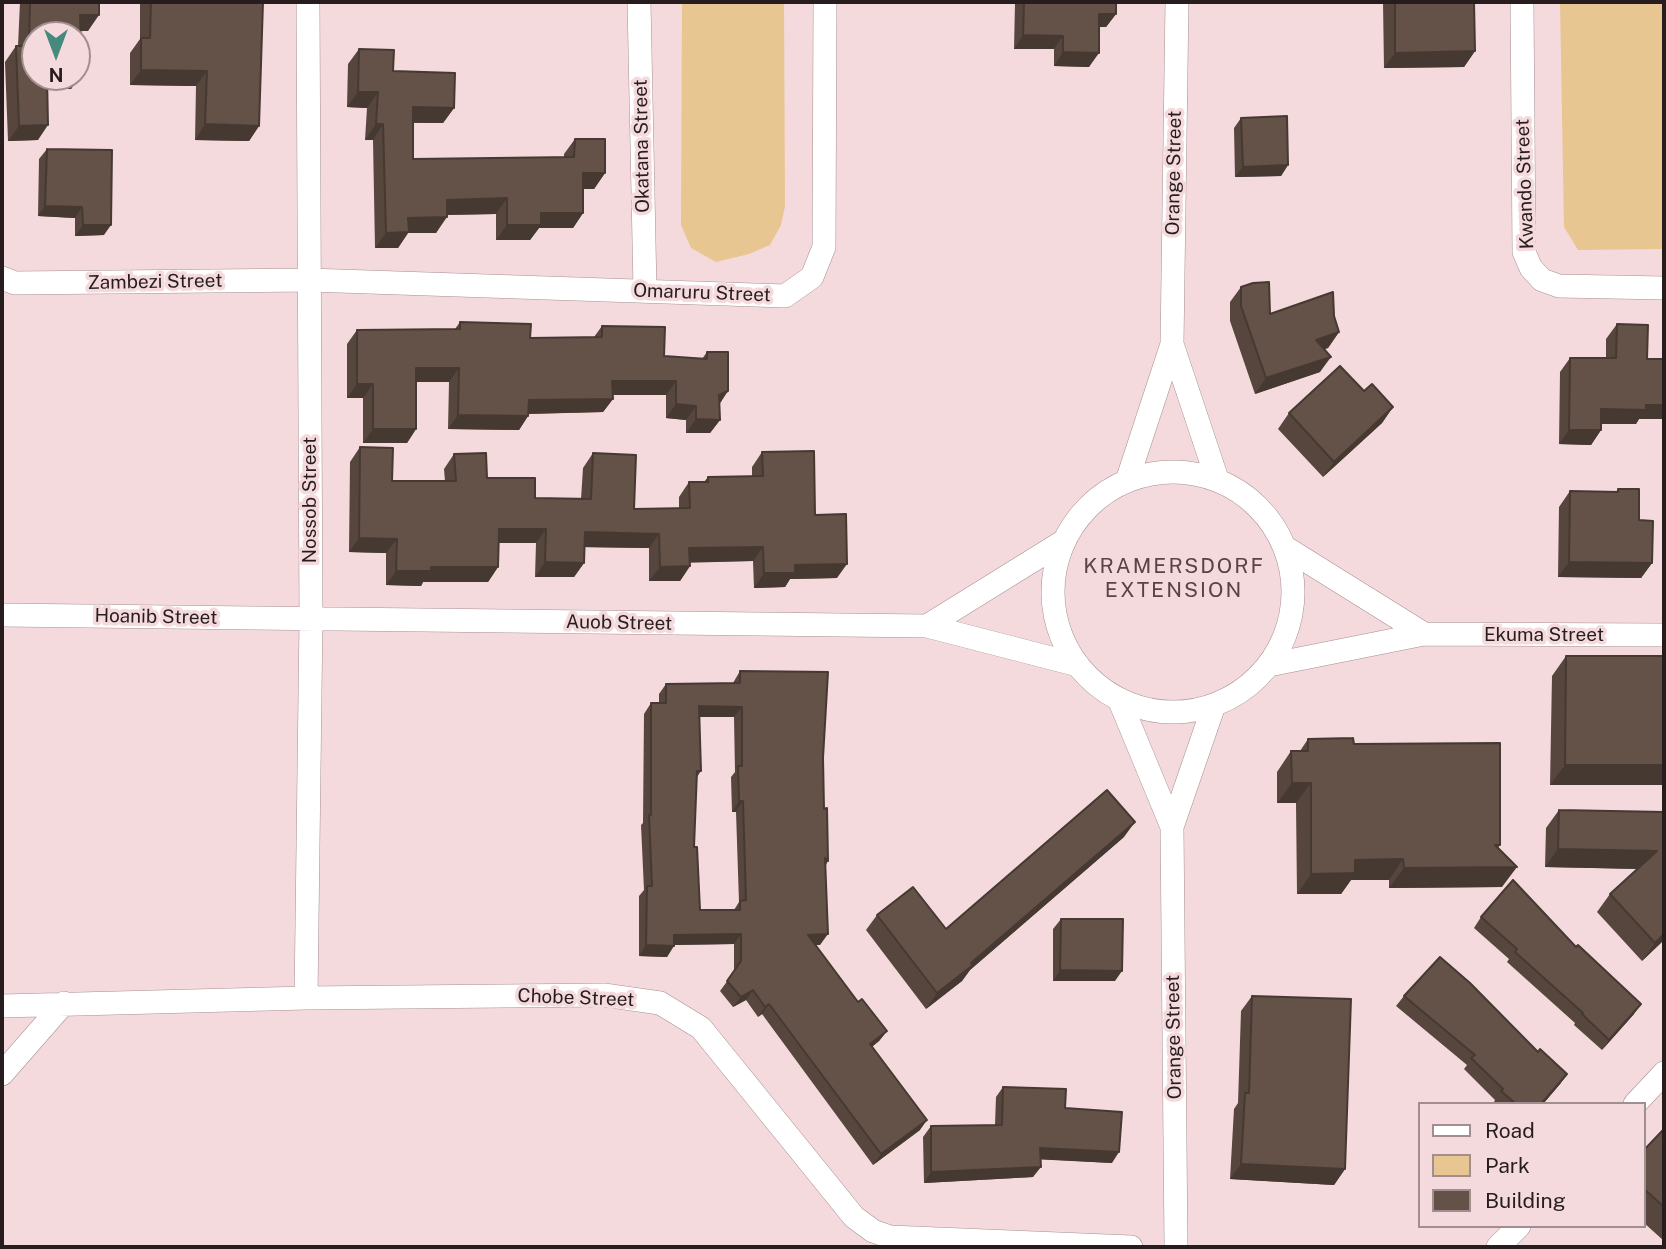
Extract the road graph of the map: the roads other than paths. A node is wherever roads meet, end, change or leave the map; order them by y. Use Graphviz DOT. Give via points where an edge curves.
graph roads {
  1 [pos="308,2"];
  2 [pos="639,2"];
  3 [pos="825,2"];
  4 [pos="1177,2"];
  5 [pos="1522,2"];
  6 [pos="2,278"];
  7 [pos="309,281"];
  8 [pos="1664,288"];
  9 [pos="645,290"];
  10 [pos="1172,344"];
  11 [pos="1217,480"];
  12 [pos="1127,481"];
  13 [pos="1064,541"];
  14 [pos="1286,548"];
  15 [pos="2,615"];
  16 [pos="311,619"];
  17 [pos="928,626"];
  18 [pos="1424,634"];
  19 [pos="1664,635"];
  20 [pos="1078,665"];
  21 [pos="1269,665"];
  22 [pos="1119,699"];
  23 [pos="1214,705"];
  24 [pos="1172,827"];
  25 [pos="306,998"];
  26 [pos="64,1003"];
  27 [pos="2,1006"];
  28 [pos="1664,1073"];
  29 [pos="2,1074"];
  30 [pos="1637,1102"];
  31 [pos="1517,1228"];
  32 [pos="1131,1247"];
  33 [pos="1177,1247"];
  34 [pos="1498,1247"];
  1 -- 7 [label="street, Nossob Street"];
  2 -- 9 [label="street, Okatana Street"];
  3 -- 9 [label="street, Omaruru Street" via="824,247 812,277 785,296"];
  4 -- 10 [label="street, Orange Street"];
  5 -- 8 [label="street, Kwando Street" via="1524,252 1531,268 1542,280 1559,286"];
  6 -- 7 [label="street, Zambezi Street" via="15,283"];
  7 -- 9 [label="street, Omaruru Street"];
  7 -- 16 [label="street, Nossob Street"];
  10 -- 11 [label="street, Orange Street"];
  10 -- 12 [label="street, Orange Street"];
  11 -- 12 [label="street" via="1187,472"];
  11 -- 14 [label="street" via="1246,496 1269,519"];
  12 -- 13 [label="street" via="1080,516"];
  13 -- 17 [label="street"];
  13 -- 20 [label="street" via="1054,572 1053,605 1062,636"];
  14 -- 18 [label="street"];
  14 -- 21 [label="street" via="1294,588 1289,628"];
  15 -- 16 [label="street, Hoanib Street"];
  16 -- 17 [label="street, Auob Street"];
  16 -- 25 [label="street, Nossob Street"];
  17 -- 20 [label="street, Auob Street"];
  18 -- 19 [label="street, Ekuma Street"];
  18 -- 21 [label="street, Ekuma Street"];
  20 -- 22 [label="street"];
  21 -- 23 [label="street" via="1245,689"];
  22 -- 23 [label="street" via="1150,709 1182,712"];
  22 -- 24 [label="street, Orange Street"];
  23 -- 24 [label="street, Orange Street"];
  24 -- 33 [label="street, Orange Street"];
  25 -- 26 [label="street, Chobe Street"];
  25 -- 32 [label="street, Chobe Street" via="604,995 660,1003 701,1028 853,1217 873,1231 891,1237"];
  26 -- 27 [label="street, Chobe Street"];
  26 -- 29 [label="street"];
  28 -- 30 [label="street"];
  31 -- 34 [label="street"];
}
